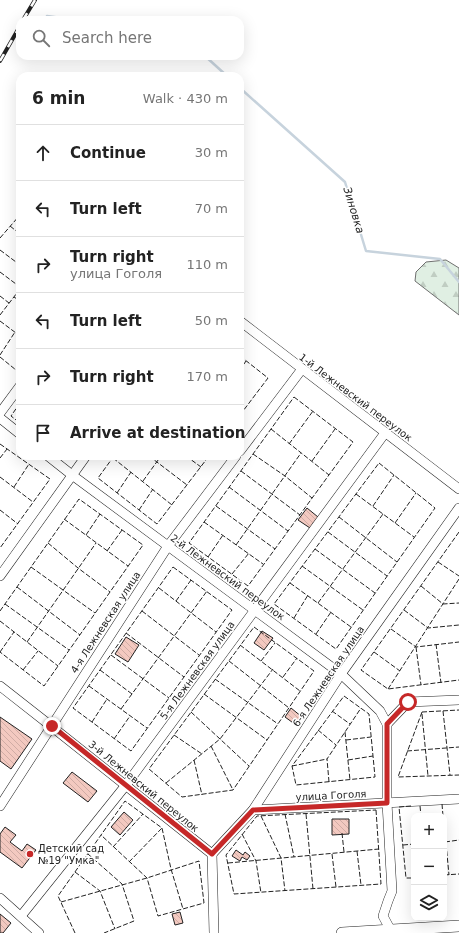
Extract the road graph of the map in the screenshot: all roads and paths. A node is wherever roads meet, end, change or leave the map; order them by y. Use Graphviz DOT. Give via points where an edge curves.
graph roads {
  1 [pos="244,324"];
  2 [pos="302,369"];
  3 [pos="16,391"];
  4 [pos="0,413"];
  5 [pos="0,418"];
  6 [pos="16,431"];
  7 [pos="385,432"];
  8 [pos="244,446"];
  9 [pos="53,460"];
  10 [pos="83,460"];
  11 [pos="233,460"];
  12 [pos="72,475"];
  13 [pos="459,489"];
  14 [pos="459,508"];
  15 [pos="168,546"];
  16 [pos="0,576"];
  17 [pos="254,610"];
  18 [pos="341,674"];
  19 [pos="0,686"];
  20 [pos="459,700"];
  21 [pos="387,724"];
  22 [pos="52,726"];
  23 [pos="126,785"];
  24 [pos="459,799"];
  25 [pos="387,803"];
  26 [pos="0,806"];
  27 [pos="253,810"];
  28 [pos="212,854"];
  29 [pos="0,898"];
  30 [pos="21,916"];
  31 [pos="459,926"];
  32 [pos="390,931"];
  33 [pos="39,933"];
  34 [pos="214,933"];
  35 [pos="342,933"];
  1 -- 2 [label="street, 1-й Лежневский переулок"];
  2 -- 7 [label="street, 1-й Лежневский переулок"];
  2 -- 8 [label="street"];
  3 -- 4 [label="street"];
  5 -- 6 [label="street"];
  7 -- 13 [label="street, 1-й Лежневский переулок"];
  7 -- 17 [label="street, 5-я Лежневская улица"];
  9 -- 12 [label="street, 2-й Лежневский переулок"];
  10 -- 12 [label="street"];
  11 -- 15 [label="street, 4-я Лежневская улица"];
  12 -- 15 [label="street, 2-й Лежневский переулок"];
  12 -- 16 [label="street"];
  14 -- 18 [label="street, 6-я Лежневская улица"];
  15 -- 17 [label="street, 2-й Лежневский переулок"];
  15 -- 22 [label="street, 4-я Лежневская улица"];
  17 -- 18 [label="street, 2-й Лежневский переулок"];
  17 -- 23 [label="street, 5-я Лежневская улица"];
  18 -- 21 [label="street, 2-й Лежневский переулок" via="380,711"];
  18 -- 27 [label="street, 6-я Лежневская улица"];
  19 -- 22 [label="street, 3-й Лежневский переулок"];
  20 -- 21 [label="street" via="408,702"];
  21 -- 25 [label="street"];
  22 -- 23 [label="street, 3-й Лежневский переулок"];
  22 -- 26 [label="street, 4-я Лежневская улица"];
  23 -- 28 [label="street, 3-й Лежневский переулок"];
  23 -- 30 [label="street, 5-я Лежневская улица"];
  24 -- 25 [label="street, улица Гоголя"];
  25 -- 27 [label="street, улица Гоголя"];
  25 -- 32 [label="street" via="392,891 383,916"];
  27 -- 28 [label="street, 6-я Лежневская улица"];
  28 -- 34 [label="street"];
  29 -- 30 [label="street"];
  30 -- 33 [label="street"];
  31 -- 32 [label="main road"];
  32 -- 35 [label="main road"];
}
